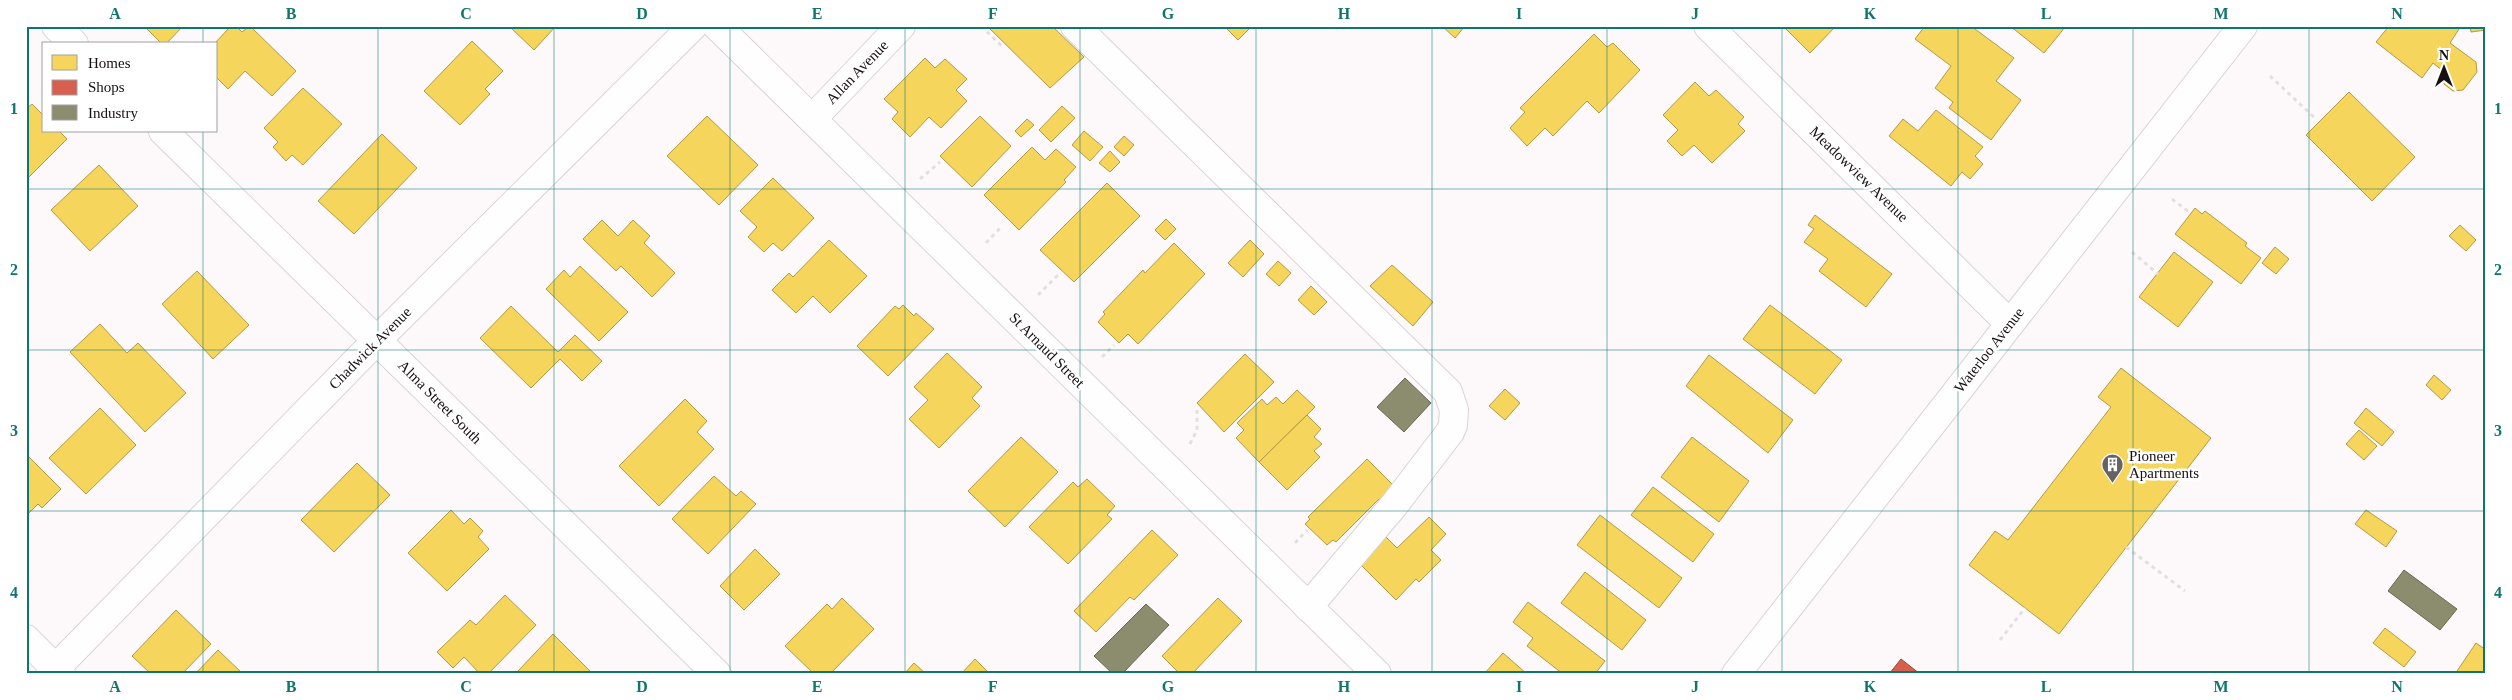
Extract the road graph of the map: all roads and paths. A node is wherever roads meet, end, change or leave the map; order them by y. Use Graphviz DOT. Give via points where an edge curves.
graph roads {
  1 [pos="56,26"];
  2 [pos="693,26"];
  3 [pos="717,26"];
  4 [pos="901,26"];
  5 [pos="981,26"];
  6 [pos="1075,26"];
  7 [pos="1708,26"];
  8 [pos="2243,26"];
  9 [pos="72,42"];
  10 [pos="1002,46"];
  11 [pos="2270,76"];
  12 [pos="812,119"];
  13 [pos="2316,119"];
  14 [pos="164,132"];
  15 [pos="940,162"];
  16 [pos="918,181"];
  17 [pos="2172,199"];
  18 [pos="2189,212"];
  19 [pos="1002,226"];
  20 [pos="985,245"];
  21 [pos="2132,252"];
  22 [pos="1059,274"];
  23 [pos="2158,274"];
  24 [pos="1037,295"];
  25 [pos="2009,323"];
  26 [pos="378,340"];
  27 [pos="1114,344"];
  28 [pos="1102,357"];
  29 [pos="1198,410"];
  30 [pos="1190,444"];
  31 [pos="1307,530"];
  32 [pos="1295,544"];
  33 [pos="2126,547"];
  34 [pos="2186,591"];
  35 [pos="1308,607"];
  36 [pos="2025,608"];
  37 [pos="26,640"];
  38 [pos="2000,640"];
  39 [pos="55,672"];
  40 [pos="716,674"];
  41 [pos="1377,674"];
  42 [pos="1736,674"];
  1 -- 9 [label="street"];
  2 -- 26 [label="street, Chadwick Avenue"];
  3 -- 12 [label="street, St Arnaud Street"];
  4 -- 12 [label="street, Allan Avenue"];
  5 -- 10 [label="path"];
  6 -- 35 [label="street" via="1448,392 1453,425 1445,439"];
  7 -- 25 [label="street, Meadowview Avenue"];
  8 -- 25 [label="street, Waterloo Avenue"];
  11 -- 13 [label="path"];
  12 -- 35 [label="street, St Arnaud Street"];
  14 -- 26 [label="street, Alma Street South"];
  15 -- 16 [label="path"];
  17 -- 18 [label="path"];
  19 -- 20 [label="path"];
  21 -- 23 [label="path"];
  22 -- 24 [label="path"];
  25 -- 42 [label="street, Waterloo Avenue"];
  26 -- 39 [label="street, Chadwick Avenue"];
  26 -- 40 [label="street, Alma Street South"];
  27 -- 28 [label="path"];
  29 -- 30 [label="path" via="1198,430"];
  31 -- 32 [label="path"];
  33 -- 34 [label="path"];
  35 -- 41 [label="street, St Arnaud Street"];
  36 -- 38 [label="path"];
  37 -- 39 [label="street"];
}
